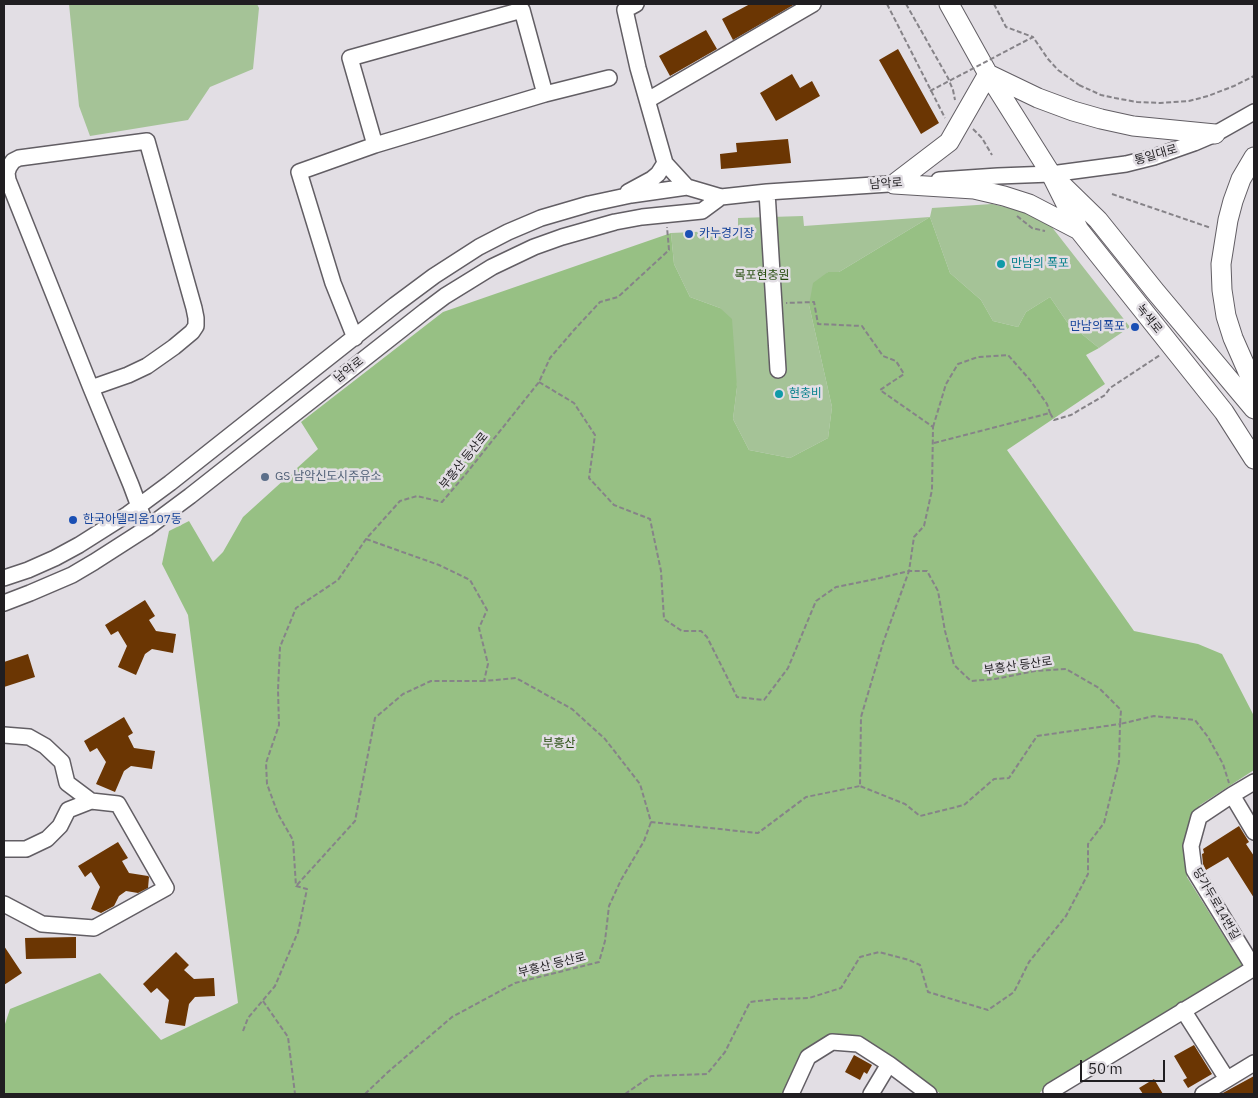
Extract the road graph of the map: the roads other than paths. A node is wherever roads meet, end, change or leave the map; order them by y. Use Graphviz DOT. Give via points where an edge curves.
graph roads {
  1 [pos="636,4"];
  2 [pos="812,4"];
  3 [pos="948,4"];
  4 [pos="988,74"];
  5 [pos="609,78"];
  6 [pos="545,94"];
  7 [pos="648,100"];
  8 [pos="1254,112"];
  9 [pos="1215,134"];
  10 [pos="375,145"];
  11 [pos="1254,157"];
  12 [pos="665,163"];
  13 [pos="1051,174"];
  14 [pos="894,184"];
  15 [pos="687,187"];
  16 [pos="767,192"];
  17 [pos="721,197"];
  18 [pos="616,198"];
  19 [pos="1079,230"];
  20 [pos="354,338"];
  21 [pos="778,370"];
  22 [pos="91,388"];
  23 [pos="1254,392"];
  24 [pos="1254,409"];
  25 [pos="1254,459"];
  26 [pos="139,506"];
  27 [pos="147,528"];
  28 [pos="4,578"];
  29 [pos="4,603"];
  30 [pos="4,734"];
  31 [pos="1254,782"];
  32 [pos="68,784"];
  33 [pos="1232,795"];
  34 [pos="91,801"];
  35 [pos="68,810"];
  36 [pos="1254,832"];
  37 [pos="4,849"];
  38 [pos="4,904"];
  39 [pos="1254,968"];
  40 [pos="1183,1010"];
  41 [pos="1254,1063"];
  42 [pos="889,1064"];
  43 [pos="1226,1079"];
  44 [pos="1050,1093"];
  45 [pos="791,1094"];
  46 [pos="872,1094"];
  47 [pos="929,1094"];
  48 [pos="1204,1094"];
  1 -- 7 [label="street" via="625,10"];
  2 -- 7 [label="street"];
  3 -- 4 [label="main road, 녹색로"];
  4 -- 9 [label="main road" via="1038,98 1101,120"];
  4 -- 13 [label="main road, 녹색로"];
  4 -- 14 [label="main road" via="949,142"];
  5 -- 6 [label="street"];
  6 -- 10 [label="street"];
  6 -- 10 [label="street" via="522,10 350,58"];
  7 -- 12 [label="street"];
  8 -- 9 [label="street, 통일대로"];
  9 -- 13 [label="street, 통일대로" via="1174,151 1126,164"];
  10 -- 20 [label="street" via="299,172 332,283"];
  11 -- 23 [label="main road" via="1233,201 1221,264 1226,316"];
  12 -- 15 [label="street"];
  12 -- 18 [label="street" via="652,179"];
  13 -- 14 [label="street, 남악로"];
  13 -- 19 [label="main road, 녹색로"];
  13 -- 24 [label="main road, 녹색로" via="1098,220"];
  14 -- 16 [label="street, 남악로"];
  14 -- 19 [label="main road" via="974,189 1004,196 1029,204"];
  15 -- 17 [label="street, 남악로"];
  15 -- 18 [label="street, 남악로"];
  16 -- 17 [label="street, 남악로"];
  16 -- 21 [label="street"];
  17 -- 27 [label="street, 남악로" via="702,211 615,222 562,237 512,257 467,282 402,328"];
  18 -- 20 [label="street, 남악로" via="541,218 479,247 434,276"];
  19 -- 25 [label="main road, 녹색로" via="1224,412"];
  20 -- 26 [label="street, 남악로"];
  22 -- 22 [label="street" via="7,173 9,166 19,158 147,141 194,308 196,326 147,366"];
  22 -- 26 [label="street"];
  26 -- 27 [label="street"];
  26 -- 28 [label="street, 남악로" via="55,558"];
  27 -- 29 [label="street, 남악로" via="72,574"];
  30 -- 32 [label="street" via="29,737 45,746 62,762"];
  31 -- 33 [label="street, 당가두로14번길"];
  32 -- 34 [label="street"];
  32 -- 35 [label="street" via="71,798"];
  33 -- 36 [label="street"];
  33 -- 39 [label="street, 당가두로14번길" via="1199,817 1191,846 1194,870"];
  34 -- 35 [label="street"];
  34 -- 38 [label="street" via="118,804 166,888 94,928 42,924"];
  35 -- 37 [label="street" via="60,826 47,839 26,849"];
  39 -- 40 [label="street"];
  40 -- 43 [label="street"];
  40 -- 44 [label="street"];
  41 -- 43 [label="street"];
  42 -- 45 [label="street" via="858,1044 832,1042 808,1057"];
  42 -- 46 [label="street"];
  42 -- 47 [label="street"];
  43 -- 48 [label="street"];
}
